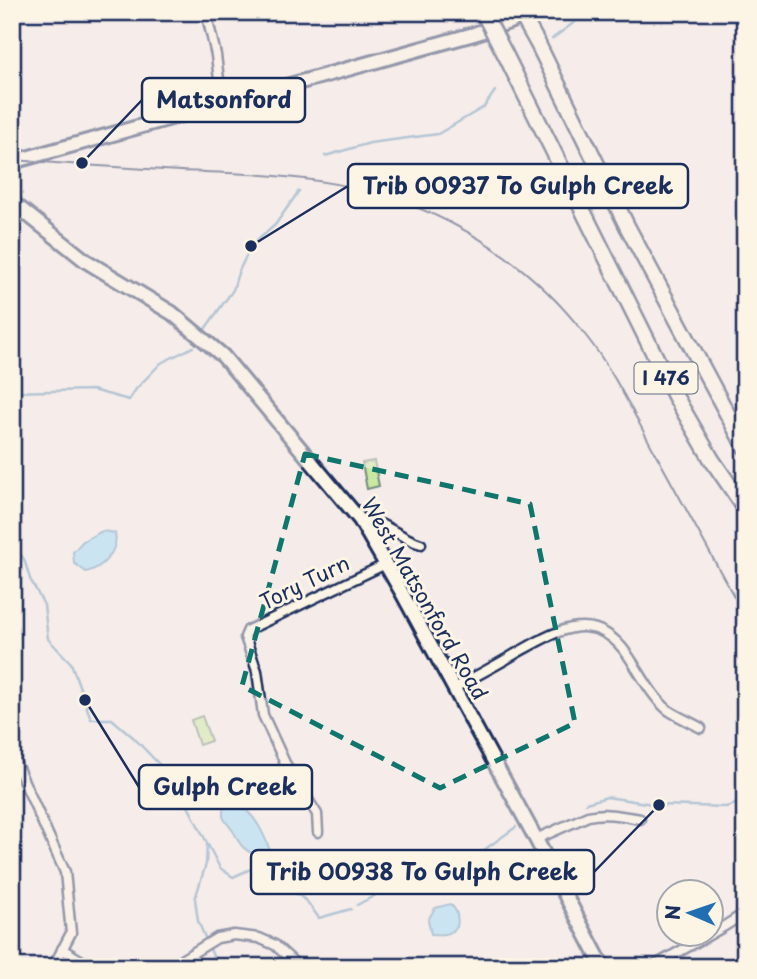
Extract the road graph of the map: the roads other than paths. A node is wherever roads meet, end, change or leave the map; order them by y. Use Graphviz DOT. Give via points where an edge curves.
graph roads {
  1 [pos="206,12"];
  2 [pos="483,12"];
  3 [pos="520,12"];
  4 [pos="538,12"];
  5 [pos="222,104"];
  6 [pos="12,162"];
  7 [pos="12,202"];
  8 [pos="745,447"];
  9 [pos="745,508"];
  10 [pos="360,520"];
  11 [pos="421,544"];
  12 [pos="386,564"];
  13 [pos="454,688"];
  14 [pos="701,728"];
  15 [pos="12,755"];
  16 [pos="640,819"];
  17 [pos="318,832"];
  18 [pos="536,839"];
  19 [pos="745,911"];
  20 [pos="62,950"];
  21 [pos="669,963"];
  22 [pos="53,967"];
  23 [pos="92,967"];
  24 [pos="170,967"];
  25 [pos="299,967"];
  26 [pos="603,967"];
  27 [pos="652,967"];
  1 -- 5 [label="street"];
  2 -- 9 [label="highway, I 476, bridge" via="675,396"];
  3 -- 8 [label="highway, I 476, bridge"];
  4 -- 5 [label="main road"];
  5 -- 6 [label="main road"];
  7 -- 10 [label="main road, West Matsonford Road" via="86,261 173,313 216,349"];
  10 -- 11 [label="street" via="382,524"];
  10 -- 12 [label="main road, West Matsonford Road"];
  12 -- 13 [label="main road, West Matsonford Road"];
  12 -- 17 [label="street, Tory Turn" via="247,630 245,637 257,671 263,715 285,763 317,814"];
  13 -- 14 [label="street" via="555,632 575,626 608,634 658,699"];
  13 -- 18 [label="main road, West Matsonford Road"];
  15 -- 20 [label="street" via="65,872 71,933"];
  16 -- 18 [label="street" via="596,814"];
  18 -- 26 [label="main road, West Matsonford Road"];
  19 -- 21 [label="street"];
  20 -- 22 [label="street"];
  20 -- 23 [label="street"];
  21 -- 27 [label="street"];
  24 -- 25 [label="street" via="217,938 234,935 275,945"];
}
